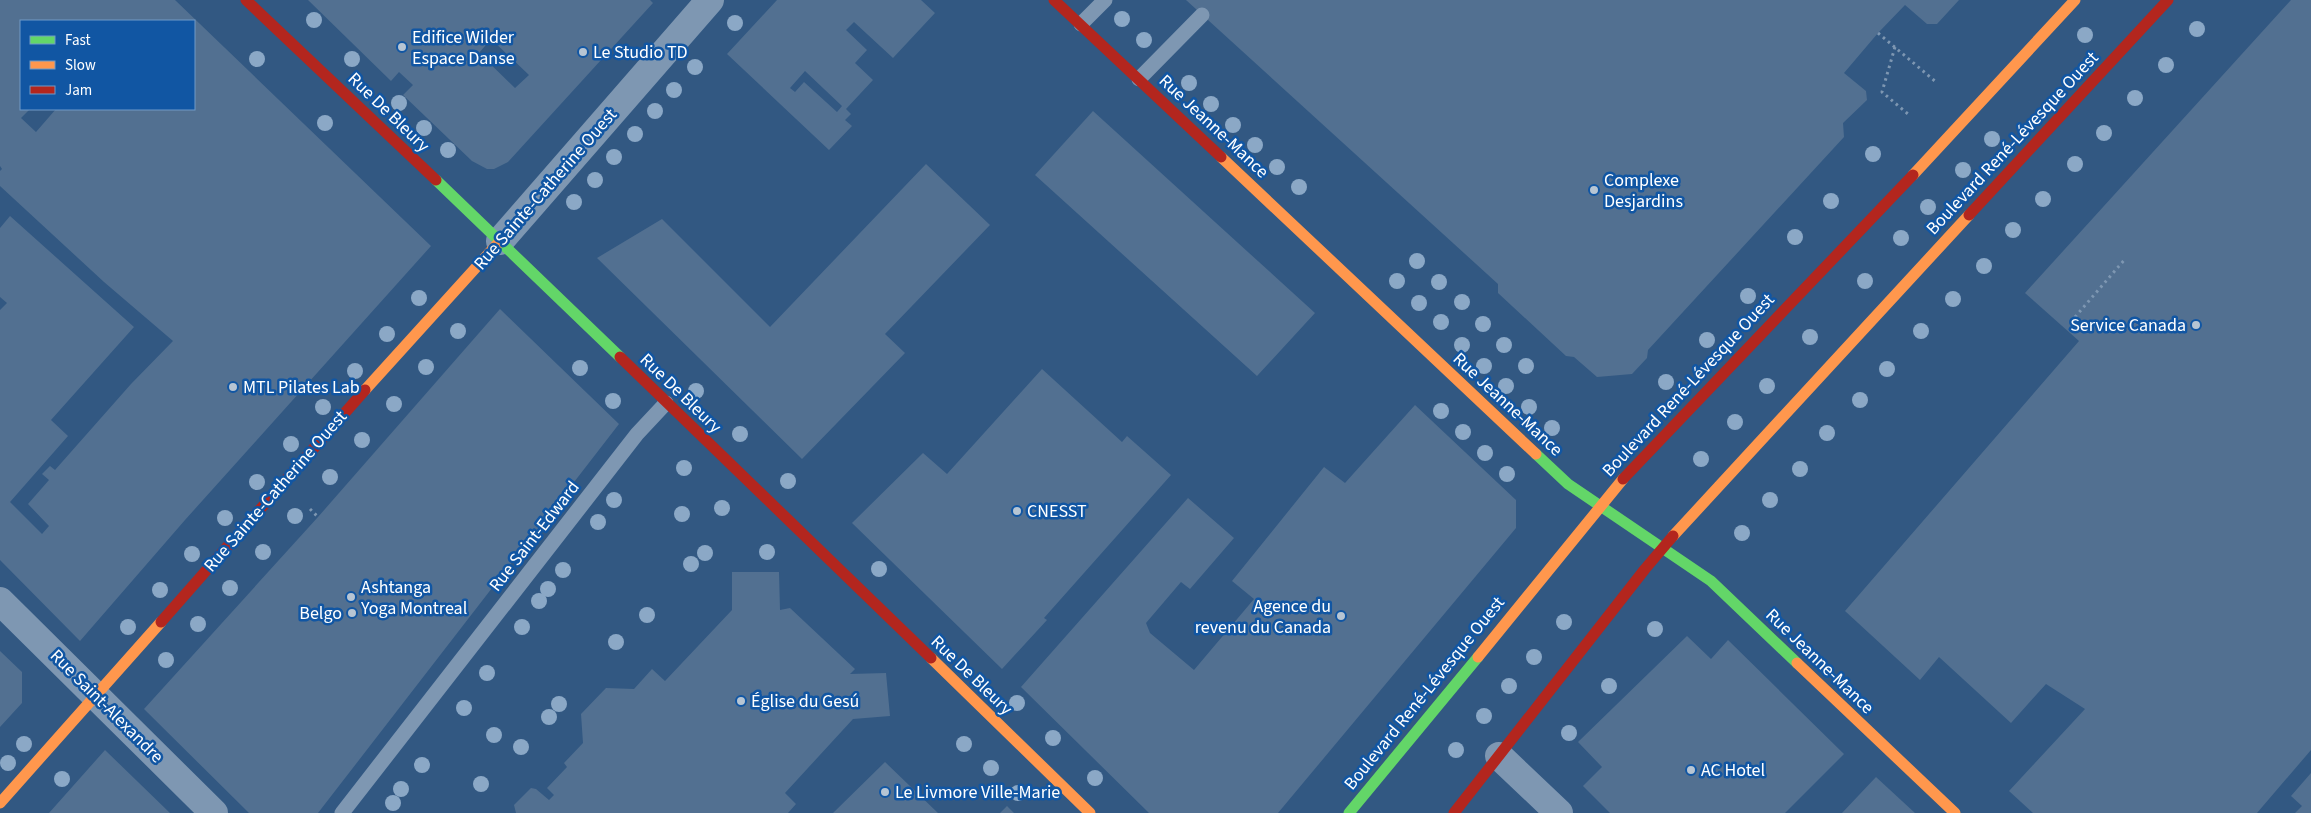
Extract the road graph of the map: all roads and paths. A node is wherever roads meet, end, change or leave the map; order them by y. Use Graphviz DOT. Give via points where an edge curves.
graph roads {
  1 [pos="246,0"];
  2 [pos="1054,0"];
  3 [pos="1105,0"];
  4 [pos="2075,0"];
  5 [pos="2168,0"];
  6 [pos="706,1"];
  7 [pos="1202,15"];
  8 [pos="1081,24"];
  9 [pos="1878,33"];
  10 [pos="1895,47"];
  11 [pos="1140,79"];
  12 [pos="1936,82"];
  13 [pos="1908,114"];
  14 [pos="500,242"];
  15 [pos="2126,258"];
  16 [pos="2075,317"];
  17 [pos="666,403"];
  18 [pos="1600,505"];
  19 [pos="310,509"];
  20 [pos="318,517"];
  21 [pos="1662,550"];
  22 [pos="0,601"];
  23 [pos="97,695"];
  24 [pos="1499,756"];
  25 [pos="0,803"];
  26 [pos="214,813"];
  27 [pos="342,813"];
  28 [pos="1090,813"];
  29 [pos="1348,813"];
  30 [pos="1454,813"];
  31 [pos="1559,813"];
  32 [pos="1955,813"];
  1 -- 14 [label="street, Rue De Bleury"];
  2 -- 8 [label="street, Rue Jeanne-Mance"];
  3 -- 8 [label="lane"];
  4 -- 18 [label="street, Boulevard René-Lévesque Ouest"];
  5 -- 21 [label="street, Boulevard René-Lévesque Ouest"];
  6 -- 14 [label="street, Rue Sainte-Catherine Ouest"];
  7 -- 11 [label="lane"];
  8 -- 11 [label="street, Rue Jeanne-Mance"];
  9 -- 10 [label="path"];
  10 -- 12 [label="path"];
  10 -- 13 [label="path" via="1882,92"];
  11 -- 18 [label="street, Rue Jeanne-Mance" via="1568,484"];
  14 -- 17 [label="street, Rue De Bleury"];
  14 -- 23 [label="street, Rue Sainte-Catherine Ouest" via="322,437"];
  15 -- 16 [label="path"];
  17 -- 27 [label="lane, Rue Saint-Edward" via="637,434"];
  17 -- 28 [label="street, Rue De Bleury"];
  18 -- 21 [label="street, Rue Jeanne-Mance"];
  18 -- 29 [label="street, Boulevard René-Lévesque Ouest"];
  19 -- 20 [label="path"];
  21 -- 24 [label="street, Boulevard René-Lévesque Ouest"];
  21 -- 32 [label="street, Rue Jeanne-Mance" via="1712,582"];
  22 -- 23 [label="street, Rue Saint-Alexandre"];
  23 -- 25 [label="street, Rue Sainte-Catherine Ouest"];
  23 -- 26 [label="street, Rue Saint-Alexandre"];
  24 -- 30 [label="street, Boulevard René-Lévesque Ouest"];
  24 -- 31 [label="street"];
}
